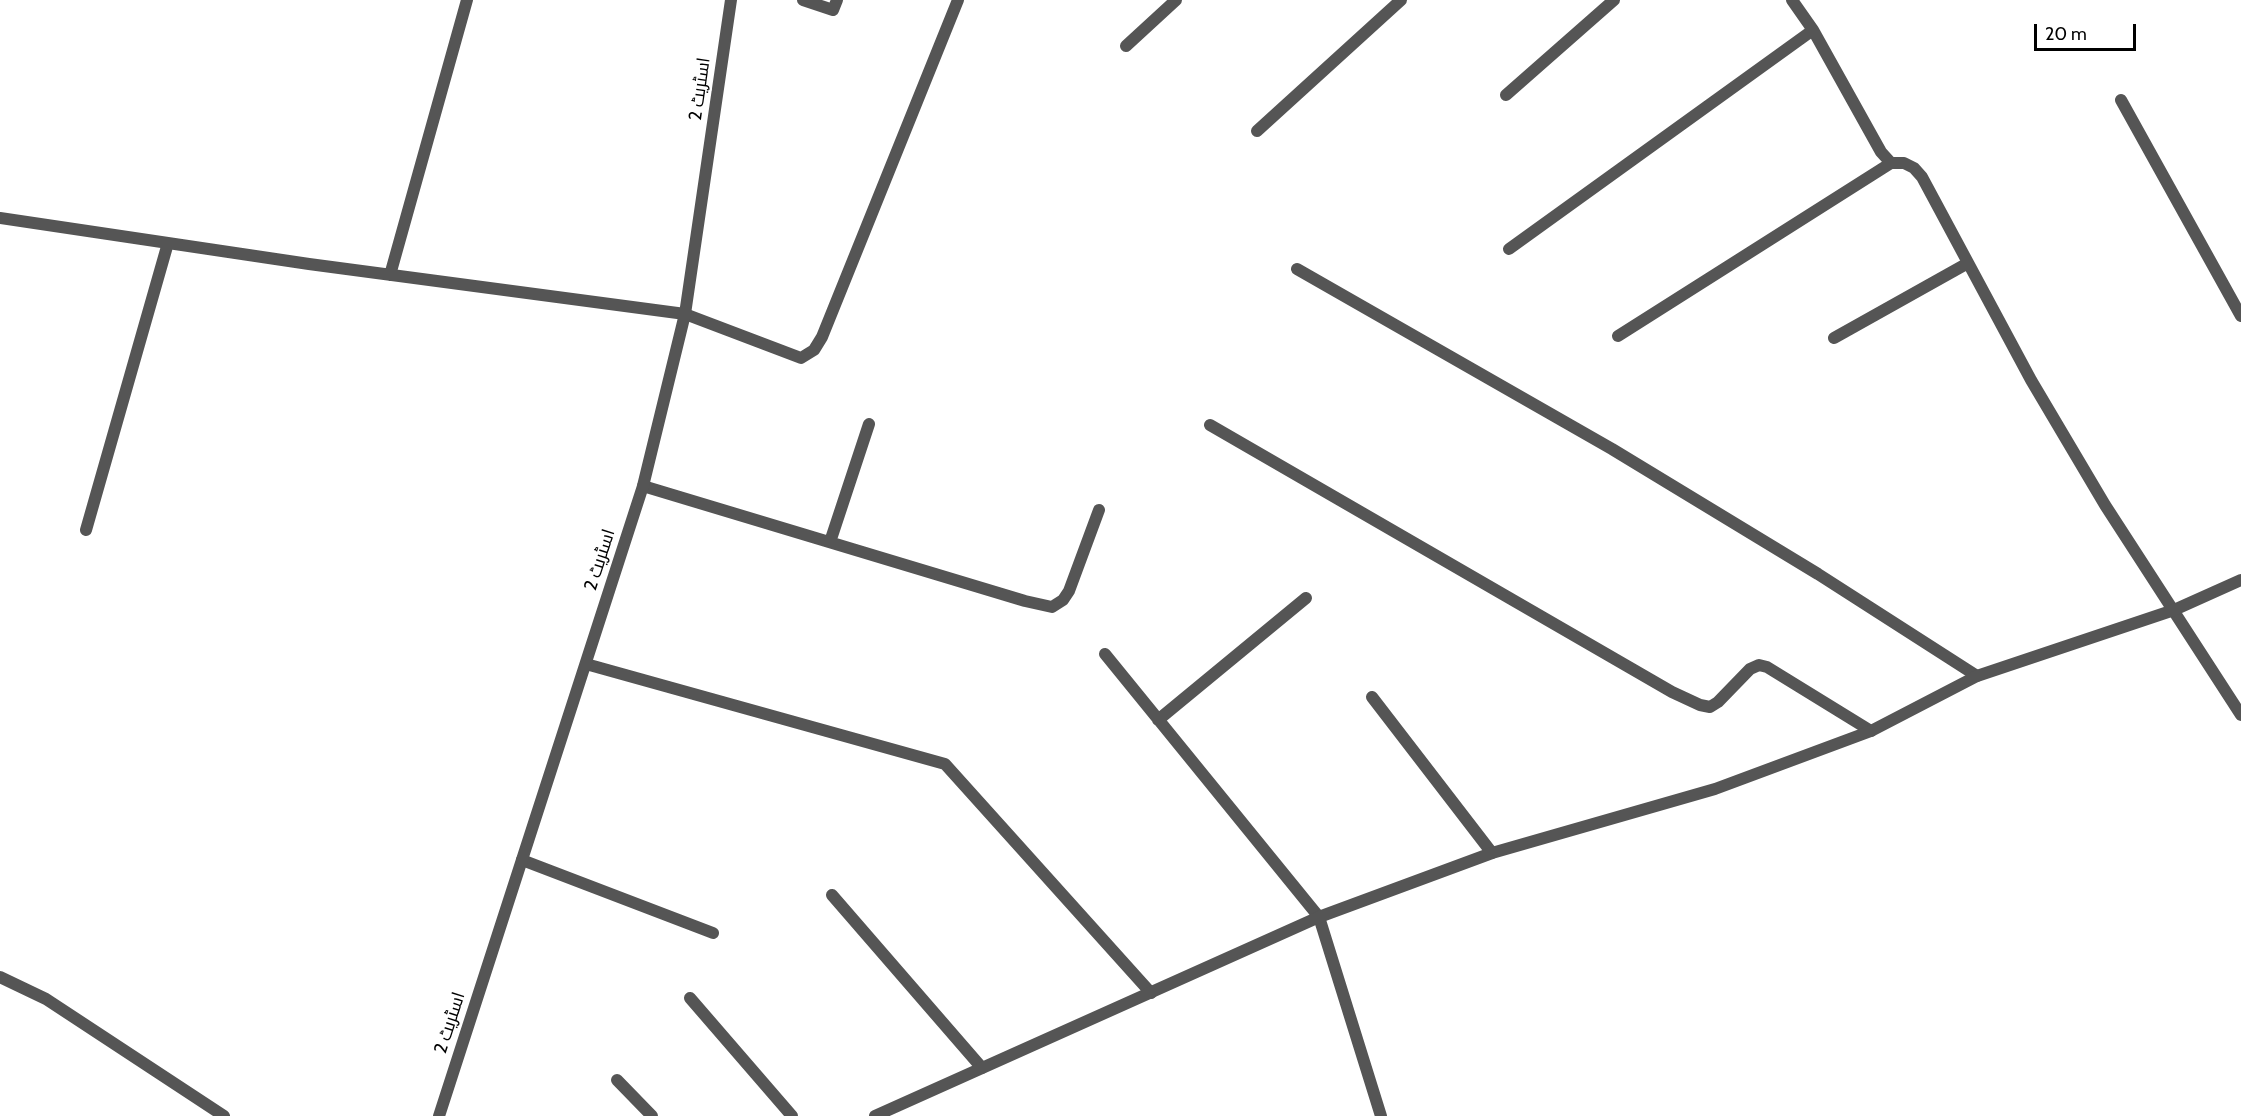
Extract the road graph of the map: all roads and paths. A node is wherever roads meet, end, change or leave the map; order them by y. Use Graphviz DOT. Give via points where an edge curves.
graph roads {
  1 [pos="467,0"];
  2 [pos="731,0"];
  3 [pos="803,0"];
  4 [pos="837,0"];
  5 [pos="958,0"];
  6 [pos="1176,0"];
  7 [pos="1401,0"];
  8 [pos="1614,0"];
  9 [pos="1792,0"];
  10 [pos="1813,30"];
  11 [pos="1126,46"];
  12 [pos="1506,95"];
  13 [pos="2121,100"];
  14 [pos="1257,130"];
  15 [pos="1891,162"];
  16 [pos="0,218"];
  17 [pos="168,243"];
  18 [pos="1509,249"];
  19 [pos="1968,263"];
  20 [pos="1297,269"];
  21 [pos="390,275"];
  22 [pos="685,314"];
  23 [pos="2241,316"];
  24 [pos="1618,336"];
  25 [pos="1834,338"];
  26 [pos="869,424"];
  27 [pos="1210,425"];
  28 [pos="643,486"];
  29 [pos="1099,510"];
  30 [pos="86,530"];
  31 [pos="830,542"];
  32 [pos="2241,580"];
  33 [pos="1306,598"];
  34 [pos="2174,610"];
  35 [pos="1105,654"];
  36 [pos="586,664"];
  37 [pos="1977,676"];
  38 [pos="1372,697"];
  39 [pos="2241,715"];
  40 [pos="1158,720"];
  41 [pos="1871,731"];
  42 [pos="1492,853"];
  43 [pos="522,860"];
  44 [pos="832,895"];
  45 [pos="1318,917"];
  46 [pos="713,933"];
  47 [pos="0,976"];
  48 [pos="1151,993"];
  49 [pos="690,998"];
  50 [pos="982,1068"];
  51 [pos="617,1080"];
  52 [pos="224,1116"];
  53 [pos="439,1116"];
  54 [pos="652,1116"];
  55 [pos="792,1116"];
  56 [pos="875,1116"];
  57 [pos="1381,1116"];
  1 -- 21 [label="street"];
  2 -- 22 [label="street, اسٹریٹ 2"];
  3 -- 4 [label="street" via="833,10"];
  5 -- 22 [label="street" via="814,350 801,358"];
  6 -- 11 [label="street"];
  7 -- 14 [label="street"];
  8 -- 12 [label="street"];
  9 -- 10 [label="street"];
  10 -- 15 [label="street" via="1881,152"];
  10 -- 18 [label="street"];
  13 -- 23 [label="street"];
  15 -- 19 [label="street" via="1905,163 1922,177"];
  15 -- 24 [label="street"];
  16 -- 17 [label="street"];
  17 -- 21 [label="street"];
  17 -- 30 [label="street"];
  19 -- 25 [label="street"];
  19 -- 34 [label="street" via="2036,389"];
  20 -- 37 [label="street" via="1612,448"];
  21 -- 22 [label="street"];
  22 -- 28 [label="street, اسٹریٹ 2"];
  26 -- 31 [label="street"];
  27 -- 41 [label="street" via="1700,705 1710,707 1718,702 1750,669 1759,665"];
  28 -- 31 [label="street"];
  28 -- 36 [label="street, اسٹریٹ 2"];
  29 -- 31 [label="street" via="1069,591 1052,607"];
  32 -- 34 [label="street"];
  33 -- 40 [label="street"];
  34 -- 37 [label="street"];
  34 -- 39 [label="street"];
  35 -- 40 [label="street"];
  36 -- 43 [label="street, اسٹریٹ 2"];
  36 -- 48 [label="street" via="945,764"];
  37 -- 41 [label="street"];
  38 -- 42 [label="street"];
  40 -- 45 [label="street"];
  41 -- 42 [label="street" via="1715,789"];
  42 -- 45 [label="street"];
  43 -- 46 [label="street"];
  43 -- 53 [label="street, اسٹریٹ 2"];
  44 -- 50 [label="street"];
  45 -- 48 [label="street"];
  45 -- 57 [label="street"];
  47 -- 52 [label="street" via="46,999"];
  48 -- 50 [label="street"];
  49 -- 55 [label="street"];
  50 -- 56 [label="street"];
  51 -- 54 [label="street"];
}
